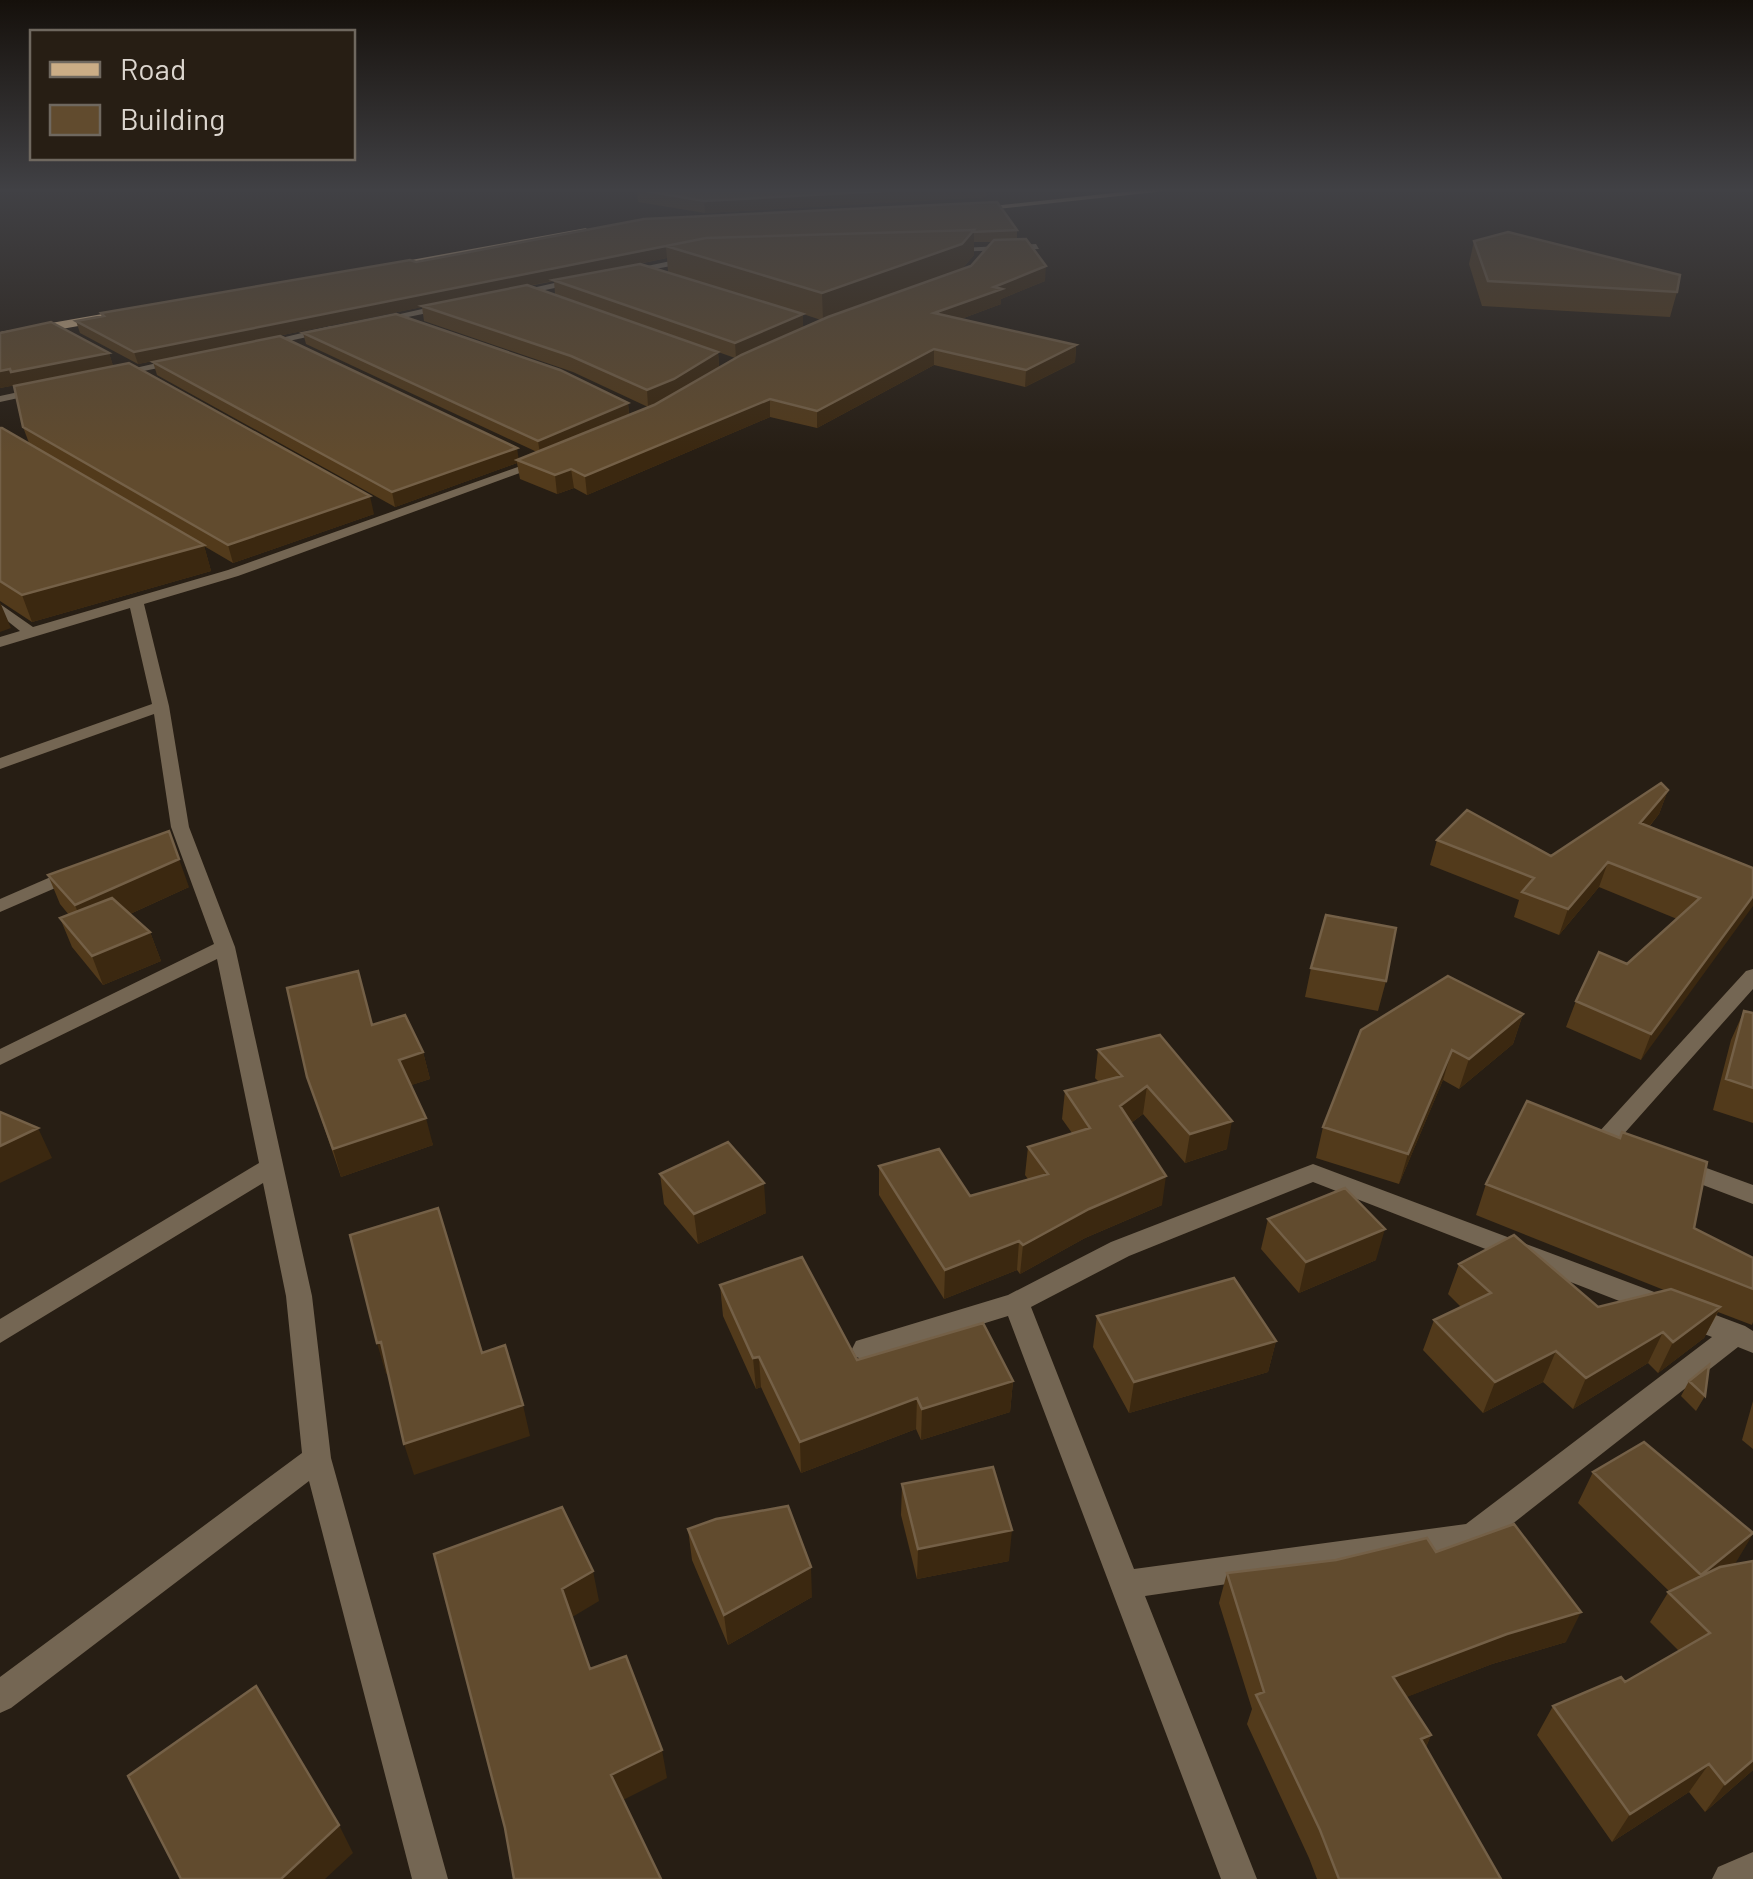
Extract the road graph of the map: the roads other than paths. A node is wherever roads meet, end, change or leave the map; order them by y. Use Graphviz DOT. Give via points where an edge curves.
graph roads {
  1 [pos="593,278"];
  2 [pos="526,291"];
  3 [pos="507,295"];
  4 [pos="543,297"];
  5 [pos="470,302"];
  6 [pos="127,313"];
  7 [pos="394,317"];
  8 [pos="360,324"];
  9 [pos="52,326"];
  10 [pos="343,327"];
  11 [pos="429,329"];
  12 [pos="68,335"];
  13 [pos="0,336"];
  14 [pos="280,340"];
  15 [pos="243,348"];
  16 [pos="297,348"];
  17 [pos="188,359"];
  18 [pos="117,362"];
  19 [pos="133,370"];
  20 [pos="95,378"];
  21 [pos="150,379"];
  22 [pos="57,386"];
  23 [pos="0,399"];
  24 [pos="523,455"];
  25 [pos="554,456"];
  26 [pos="540,463"];
  27 [pos="378,506"];
  28 [pos="394,515"];
  29 [pos="216,564"];
  30 [pos="233,573"];
  31 [pos="136,603"];
  32 [pos="0,608"];
  33 [pos="30,632"];
  34 [pos="0,642"];
  35 [pos="161,706"];
  36 [pos="0,764"];
  37 [pos="90,866"];
  38 [pos="0,906"];
  39 [pos="225,947"];
  40 [pos="1753,976"];
  41 [pos="0,1058"];
  42 [pos="270,1168"];
  43 [pos="1753,1195"];
  44 [pos="1016,1303"];
  45 [pos="0,1332"];
  46 [pos="1745,1338"];
  47 [pos="865,1350"];
  48 [pos="317,1458"];
  49 [pos="1126,1584"];
  50 [pos="0,1696"];
  51 [pos="1753,1870"];
  52 [pos="430,1879"];
  53 [pos="1239,1879"];
  54 [pos="1730,1879"];
  1 -- 2 [label="street"];
  2 -- 3 [label="street"];
  2 -- 4 [label="street"];
  5 -- 7 [label="street"];
  6 -- 9 [label="main road"];
  7 -- 8 [label="street"];
  7 -- 11 [label="street"];
  9 -- 12 [label="street"];
  9 -- 13 [label="main road"];
  10 -- 14 [label="street"];
  14 -- 15 [label="street"];
  14 -- 16 [label="street"];
  17 -- 19 [label="street"];
  18 -- 19 [label="street"];
  19 -- 20 [label="street"];
  19 -- 21 [label="street"];
  22 -- 23 [label="street"];
  24 -- 26 [label="street"];
  25 -- 26 [label="street"];
  26 -- 28 [label="street"];
  27 -- 28 [label="street"];
  28 -- 30 [label="street"];
  29 -- 30 [label="street"];
  30 -- 31 [label="street"];
  31 -- 33 [label="street"];
  31 -- 35 [label="street"];
  32 -- 33 [label="street"];
  33 -- 34 [label="street"];
  35 -- 36 [label="street"];
  35 -- 39 [label="street" via="171,831"];
  37 -- 38 [label="street"];
  39 -- 41 [label="street"];
  39 -- 42 [label="street"];
  40 -- 43 [label="street" via="1606,1140"];
  42 -- 45 [label="street"];
  42 -- 48 [label="street" via="299,1296"];
  44 -- 46 [label="street" via="1120,1250 1313,1174"];
  44 -- 47 [label="street"];
  44 -- 49 [label="street"];
  46 -- 49 [label="street" via="1472,1536"];
  48 -- 50 [label="street"];
  48 -- 52 [label="street"];
  49 -- 53 [label="street"];
  51 -- 54 [label="street"];
}
